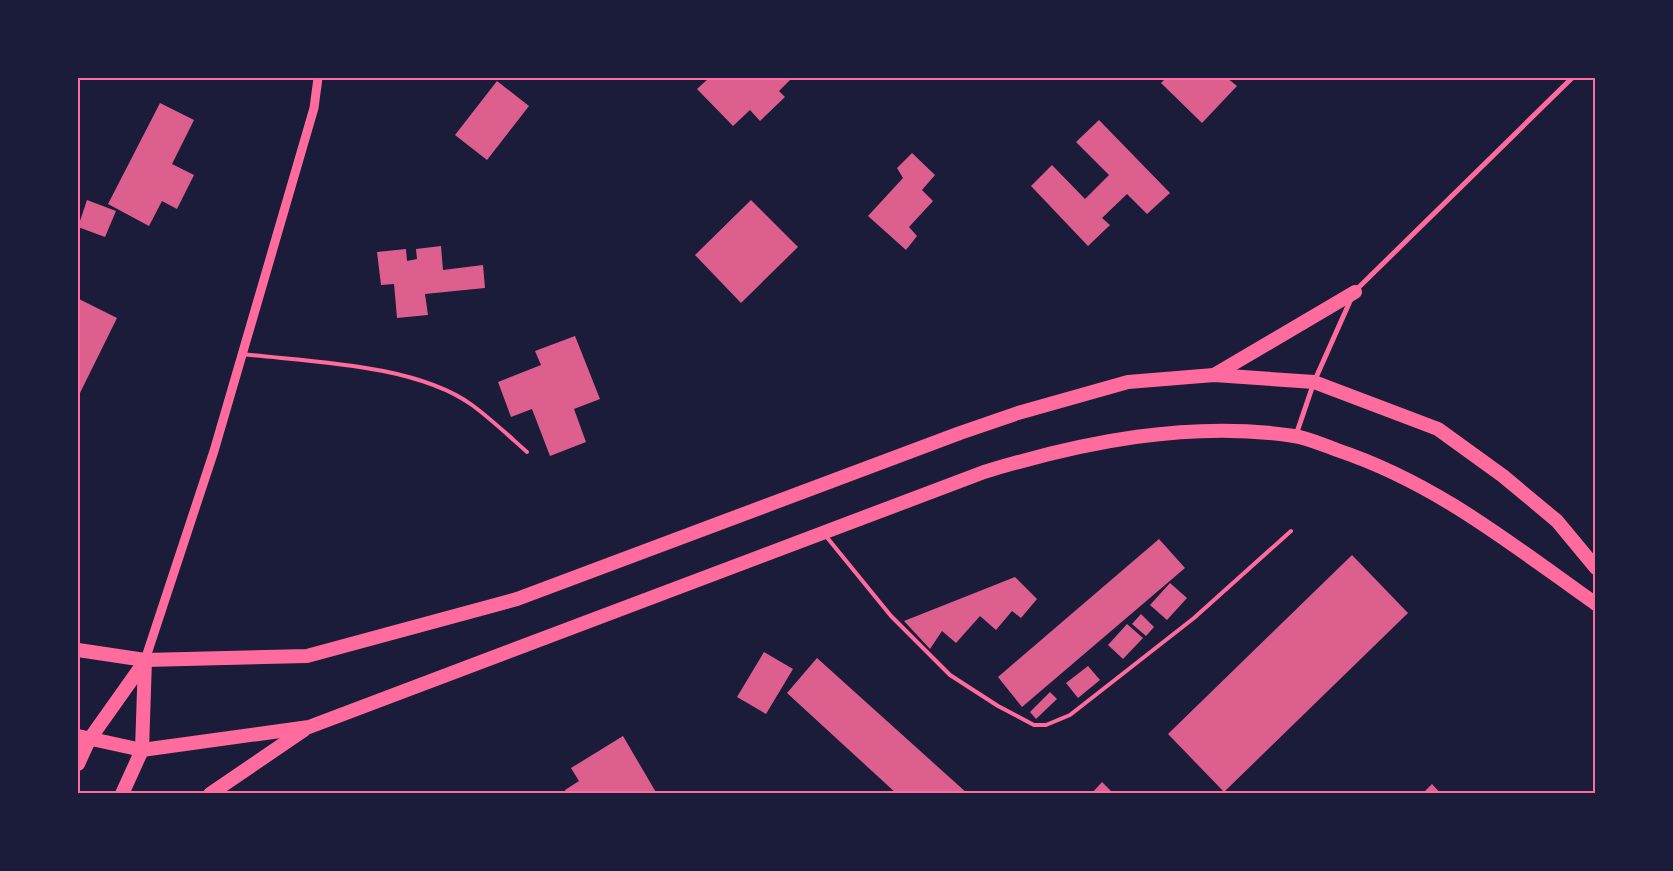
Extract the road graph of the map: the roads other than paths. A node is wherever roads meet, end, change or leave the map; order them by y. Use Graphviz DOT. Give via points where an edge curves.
graph roads {
  1 [pos="318,78"];
  2 [pos="1572,78"];
  3 [pos="1355,292"];
  4 [pos="242,354"];
  5 [pos="1214,375"];
  6 [pos="1314,382"];
  7 [pos="1295,436"];
  8 [pos="527,452"];
  9 [pos="1291,531"];
  10 [pos="823,533"];
  11 [pos="1596,568"];
  12 [pos="1596,604"];
  13 [pos="78,650"];
  14 [pos="145,660"];
  15 [pos="308,727"];
  16 [pos="83,738"];
  17 [pos="142,750"];
  18 [pos="78,764"];
  19 [pos="122,794"];
  20 [pos="210,794"];
  1 -- 4 [label="street" via="314,108"];
  2 -- 3 [label="street"];
  3 -- 5 [label="highway"];
  3 -- 6 [label="street"];
  4 -- 8 [label="lane" via="394,372 423,381 471,404"];
  4 -- 14 [label="street" via="214,451"];
  5 -- 6 [label="highway"];
  5 -- 14 [label="highway" via="1128,382 1018,414 517,599 306,656"];
  6 -- 7 [label="street"];
  6 -- 11 [label="highway" via="1438,429 1503,476 1557,521"];
  7 -- 10 [label="highway" via="1189,432 1050,452 984,472"];
  7 -- 12 [label="highway" via="1376,464 1442,497"];
  9 -- 10 [label="lane" via="1194,618 1070,715 1034,725 950,675 891,616"];
  10 -- 15 [label="highway"];
  13 -- 14 [label="highway"];
  14 -- 16 [label="highway"];
  14 -- 17 [label="highway"];
  15 -- 17 [label="highway"];
  15 -- 20 [label="highway"];
  16 -- 17 [label="highway"];
  16 -- 18 [label="highway"];
  17 -- 19 [label="highway"];
}
